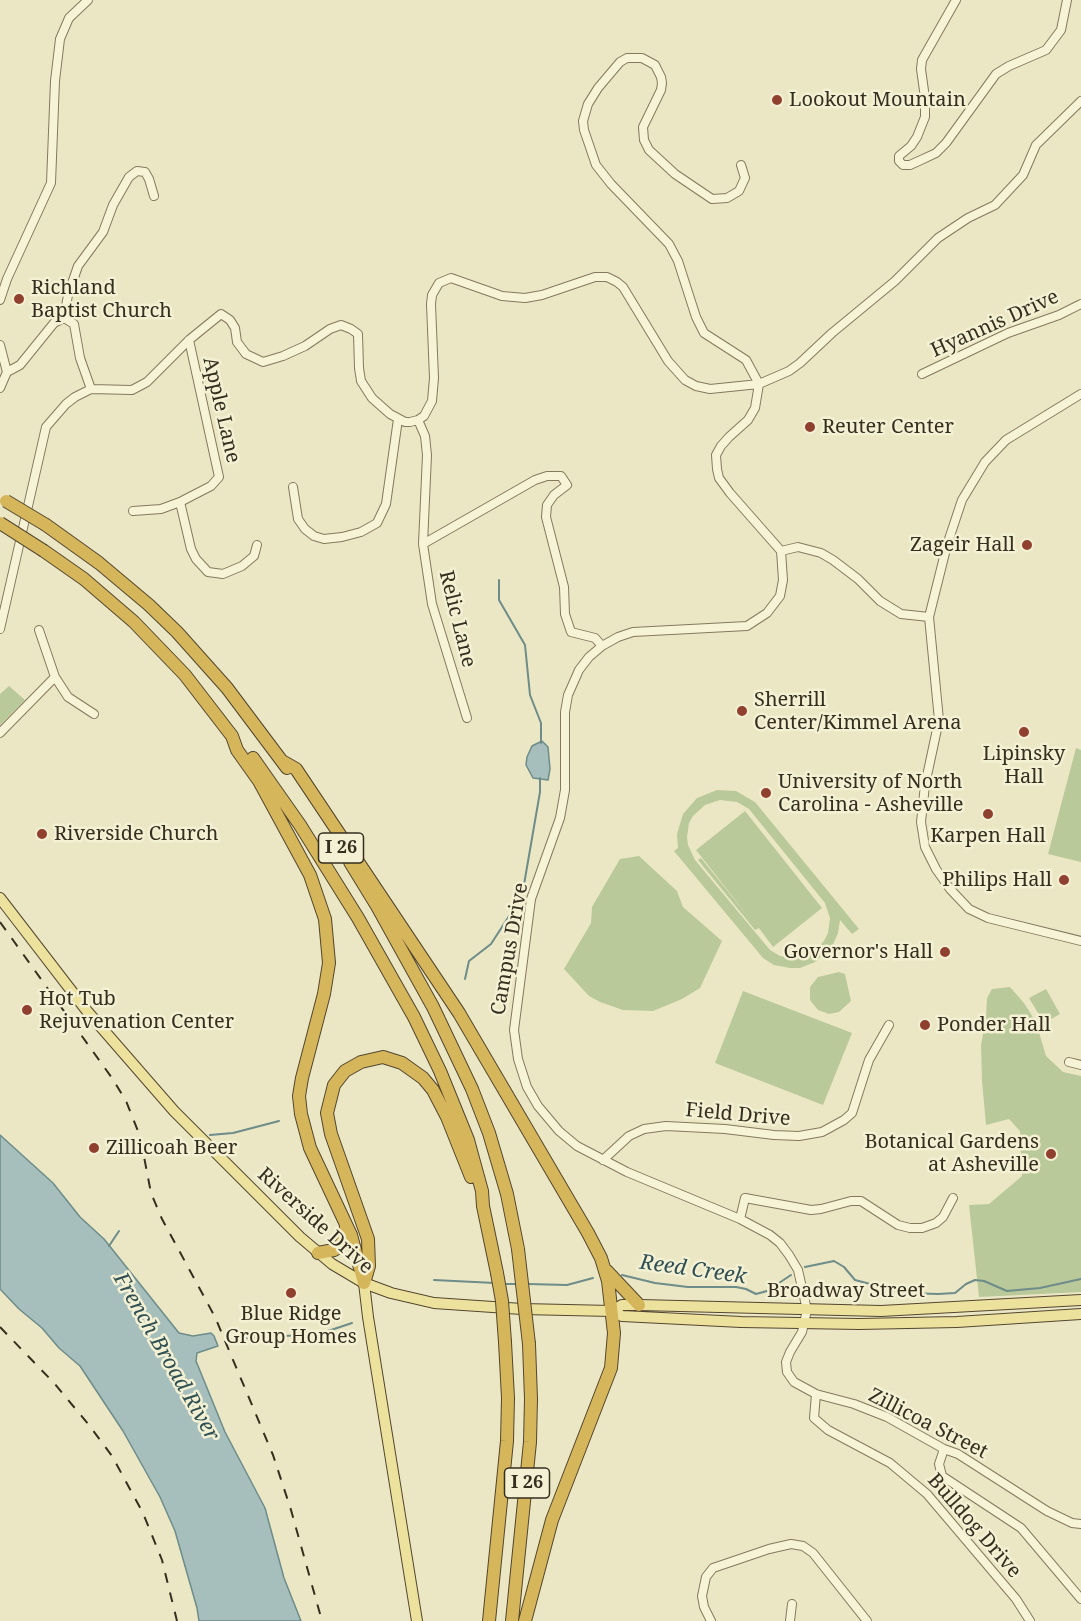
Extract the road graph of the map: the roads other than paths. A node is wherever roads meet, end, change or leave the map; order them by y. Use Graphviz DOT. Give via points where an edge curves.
graph roads {
  1 [pos="88,0"];
  2 [pos="956,0"];
  3 [pos="1068,0"];
  4 [pos="1081,101"];
  5 [pos="741,165"];
  6 [pos="154,196"];
  7 [pos="0,300"];
  8 [pos="1081,304"];
  9 [pos="64,318"];
  10 [pos="189,340"];
  11 [pos="0,345"];
  12 [pos="7,372"];
  13 [pos="922,374"];
  14 [pos="1,384"];
  15 [pos="759,384"];
  16 [pos="91,389"];
  17 [pos="1081,394"];
  18 [pos="399,419"];
  19 [pos="418,420"];
  20 [pos="293,488"];
  21 [pos="3,499"];
  22 [pos="180,502"];
  23 [pos="133,511"];
  24 [pos="0,523"];
  25 [pos="423,543"];
  26 [pos="256,545"];
  27 [pos="781,551"];
  28 [pos="929,617"];
  29 [pos="0,629"];
  30 [pos="39,630"];
  31 [pos="602,646"];
  32 [pos="55,677"];
  33 [pos="94,714"];
  34 [pos="467,718"];
  35 [pos="0,733"];
  36 [pos="232,736"];
  37 [pos="282,761"];
  38 [pos="0,898"];
  39 [pos="1081,941"];
  40 [pos="889,1024"];
  41 [pos="1069,1062"];
  42 [pos="1081,1065"];
  43 [pos="603,1160"];
  44 [pos="953,1198"];
  45 [pos="483,1206"];
  46 [pos="740,1219"];
  47 [pos="346,1226"];
  48 [pos="318,1253"];
  49 [pos="604,1267"];
  50 [pos="364,1283"];
  51 [pos="1081,1300"];
  52 [pos="639,1305"];
  53 [pos="807,1310"];
  54 [pos="612,1311"];
  55 [pos="1081,1314"];
  56 [pos="805,1323"];
  57 [pos="816,1394"];
  58 [pos="944,1449"];
  59 [pos="1081,1524"];
  60 [pos="1081,1599"];
  61 [pos="792,1604"];
  62 [pos="417,1621"];
  63 [pos="489,1621"];
  64 [pos="512,1621"];
  65 [pos="525,1621"];
  66 [pos="711,1621"];
  67 [pos="790,1621"];
  68 [pos="867,1621"];
  69 [pos="1030,1621"];
  1 -- 7 [label="street" via="69,18 60,39 51,183"];
  2 -- 3 [label="street" via="922,60 925,117 911,146 899,156 903,165 929,157 946,143 996,74 1046,50 1061,30"];
  4 -- 15 [label="street" via="1036,145 1023,175 995,205 938,238 895,281 800,363"];
  5 -- 15 [label="street" via="745,178 739,191 727,198 712,199 649,150 643,127 662,83 655,65 642,58 620,62 598,88 585,112 586,141 596,165 669,244 704,333 746,360"];
  6 -- 9 [label="street" via="145,172 137,171 129,177 103,232 78,266"];
  8 -- 13 [label="street, Hyannis Drive"];
  9 -- 12 [label="street" via="54,323 20,365"];
  9 -- 16 [label="street" via="74,324"];
  10 -- 16 [label="street" via="147,382 132,390"];
  10 -- 18 [label="street" via="221,314 235,328 237,342 246,354 263,362 305,346 341,325 358,334 361,381 372,398"];
  10 -- 22 [label="street, Apple Lane" via="219,477 211,486"];
  11 -- 12 [label="street"];
  12 -- 14 [label="street"];
  15 -- 19 [label="street" via="710,389 686,380 668,361 623,287 612,279 595,278 542,295 513,298 451,278 439,282 432,295 434,391 429,408"];
  15 -- 27 [label="street" via="755,408 721,446 717,469 730,493"];
  16 -- 29 [label="street" via="66,404 46,427"];
  17 -- 28 [label="street" via="1006,441 985,462 962,500"];
  18 -- 19 [label="street"];
  18 -- 20 [label="street" via="386,504 377,523 342,537 314,536 298,519"];
  19 -- 25 [label="street, Relic Lane" via="427,455"];
  21 -- 37 [label="highway, I 26, bridge" via="46,525 149,605 227,688"];
  22 -- 23 [label="street"];
  22 -- 26 [label="street" via="190,549 208,572 223,574 242,566 254,556"];
  24 -- 36 [label="highway, I 26, bridge" via="92,586 161,648"];
  25 -- 31 [label="street" via="535,480 561,476 567,486 547,505 546,517 564,587 565,614 571,632 595,638"];
  25 -- 34 [label="street, Relic Lane" via="432,604"];
  27 -- 28 [label="street" via="798,547 821,553 901,614"];
  27 -- 31 [label="street, Campus Drive" via="780,596 767,613 747,626 633,632"];
  28 -- 39 [label="street" via="939,720 921,822 930,857 950,889 969,909 988,918"];
  30 -- 32 [label="street"];
  31 -- 43 [label="street, Campus Drive" via="579,670 568,695 565,790 560,818 531,899 514,1030 518,1059 538,1107 568,1138"];
  32 -- 33 [label="street" via="68,697"];
  32 -- 35 [label="street"];
  36 -- 45 [label="highway, I 26" via="256,763 335,880 414,1017 464,1130"];
  36 -- 47 [label="highway" via="300,855 326,919 329,963 299,1096 306,1138"];
  37 -- 49 [label="highway" via="296,769 459,1013"];
  37 -- 64 [label="highway, I 26, bridge" via="377,906 433,1006 489,1133 507,1194 519,1249 531,1399"];
  38 -- 48 [label="main road, Riverside Drive" via="141,1074"];
  40 -- 43 [label="street, Field Drive" via="869,1060 852,1113 822,1132 799,1136 666,1126 629,1136"];
  41 -- 42 [label="street"];
  43 -- 46 [label="street, Campus Drive"];
  44 -- 46 [label="street" via="943,1217 922,1228 898,1226 861,1201 811,1210 744,1197"];
  45 -- 50 [label="highway" via="447,1117 423,1078 402,1063 383,1058 361,1062 345,1071 334,1085 327,1113 368,1239 369,1266"];
  45 -- 63 [label="highway, I 26, bridge" via="502,1301 508,1398"];
  46 -- 53 [label="street, Campus Drive" via="770,1235 789,1255 798,1270"];
  47 -- 48 [label="highway" via="339,1247"];
  47 -- 50 [label="highway"];
  48 -- 50 [label="main road, Riverside Drive"];
  49 -- 52 [label="highway"];
  49 -- 54 [label="highway"];
  50 -- 54 [label="main road, Broadway Street" via="434,1303"];
  50 -- 62 [label="main road, Riverside Drive"];
  51 -- 53 [label="main road, Broadway Street" via="881,1311"];
  52 -- 53 [label="main road, Broadway Street"];
  52 -- 54 [label="main road, Broadway Street" via="622,1305"];
  53 -- 56 [label="street, Zillicoa Street"];
  54 -- 56 [label="main road, Broadway Street" via="622,1316"];
  54 -- 65 [label="highway" via="611,1368 552,1520"];
  55 -- 56 [label="main road, Broadway Street" via="957,1322"];
  56 -- 57 [label="street, Zillicoa Street" via="786,1367 794,1382"];
  57 -- 58 [label="street, Zillicoa Street" via="886,1417"];
  57 -- 69 [label="street, Bulldog Drive" via="814,1418 828,1430 890,1463 927,1494"];
  58 -- 59 [label="street, Zillicoa Street" via="1047,1511"];
  58 -- 60 [label="street" via="939,1464 942,1476 1021,1528"];
  61 -- 67 [label="street"];
  66 -- 68 [label="street" via="702,1596 706,1577 713,1568 791,1544 803,1546 817,1557"];
}
